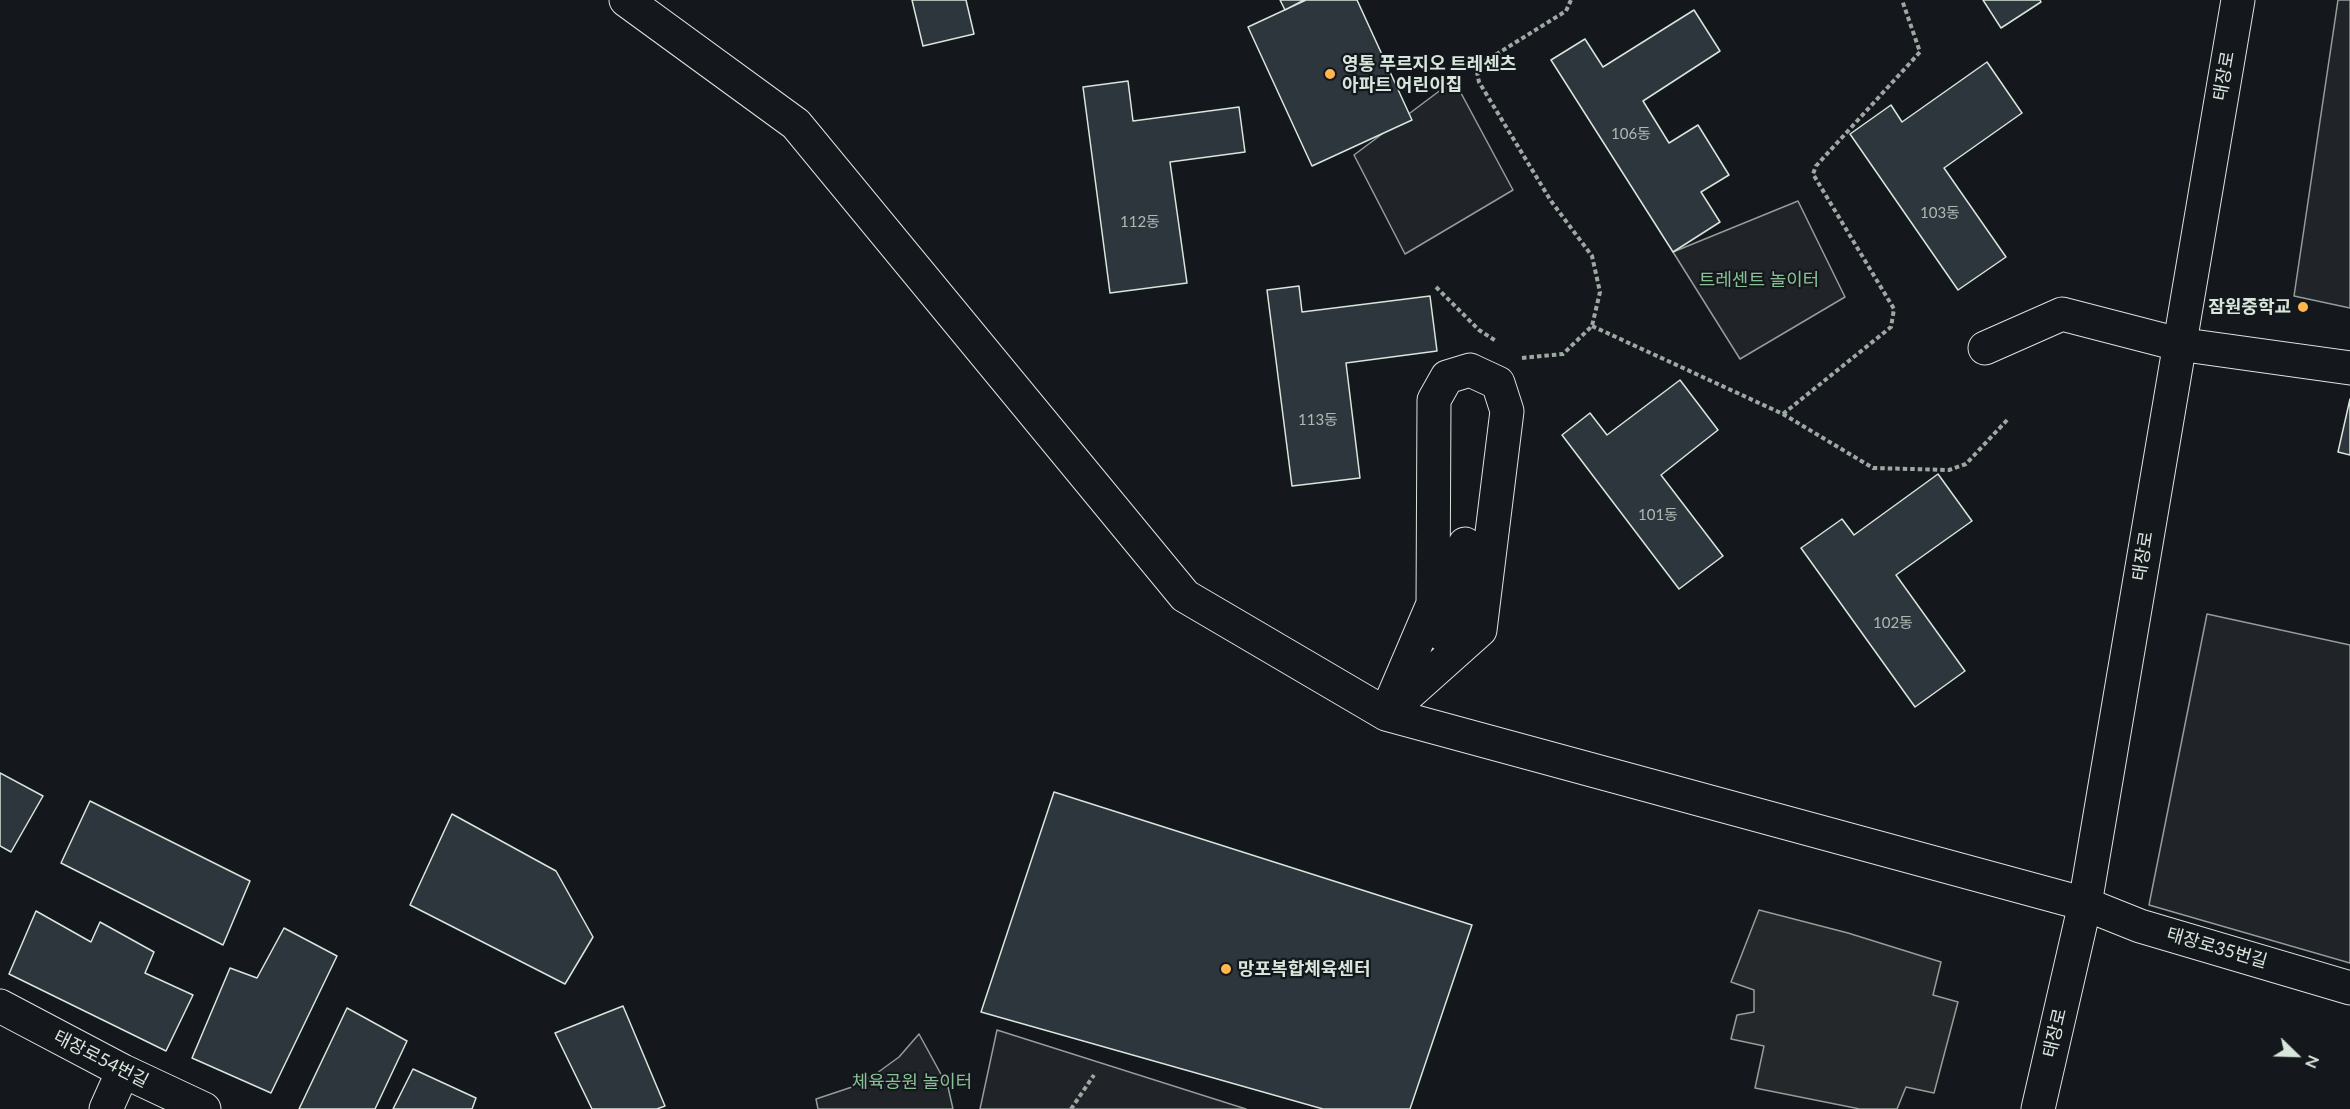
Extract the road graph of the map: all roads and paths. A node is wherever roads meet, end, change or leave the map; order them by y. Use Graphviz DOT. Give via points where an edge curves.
graph roads {
  1 [pos="626,0"];
  2 [pos="1571,0"];
  3 [pos="1902,0"];
  4 [pos="2238,0"];
  5 [pos="1436,287"];
  6 [pos="1592,326"];
  7 [pos="2178,344"];
  8 [pos="1505,347"];
  9 [pos="1985,348"];
  10 [pos="1513,352"];
  11 [pos="2350,368"];
  12 [pos="1783,414"];
  13 [pos="2008,419"];
  14 [pos="1465,544"];
  15 [pos="1386,714"];
  16 [pos="2085,904"];
  17 [pos="2350,988"];
  18 [pos="0,1006"];
  19 [pos="123,1071"];
  20 [pos="1094,1075"];
  21 [pos="149,1098"];
  22 [pos="106,1109"];
  23 [pos="204,1109"];
  24 [pos="1071,1109"];
  25 [pos="2038,1109"];
  1 -- 15 [label="street, 태장로35번길" via="796,124 1185,596"];
  2 -- 6 [label="path" via="1566,11 1484,62 1477,72 1479,82 1551,201 1592,256 1600,292"];
  3 -- 12 [label="path" via="1920,52 1816,166 1813,174 1893,309 1891,327"];
  4 -- 7 [label="street, 태장로"];
  5 -- 8 [label="path" via="1479,330"];
  6 -- 10 [label="path" via="1563,354 1522,358"];
  6 -- 12 [label="path"];
  7 -- 9 [label="street" via="2062,314"];
  7 -- 11 [label="street"];
  7 -- 16 [label="street, 태장로"];
  12 -- 13 [label="path" via="1873,468 1917,471 1949,470 1966,464"];
  14 -- 15 [label="street" via="1452,618"];
  15 -- 15 [label="street" via="1480,630 1507,411 1498,383 1470,370 1447,377 1434,400 1433,604"];
  15 -- 16 [label="street, 태장로35번길"];
  16 -- 17 [label="street, 태장로35번길" via="2140,926"];
  16 -- 25 [label="street, 태장로"];
  18 -- 19 [label="street, 태장로54번길"];
  19 -- 21 [label="street, 태장로54번길"];
  19 -- 22 [label="street"];
  20 -- 24 [label="path"];
  21 -- 23 [label="street, 태장로54번길"];
}
